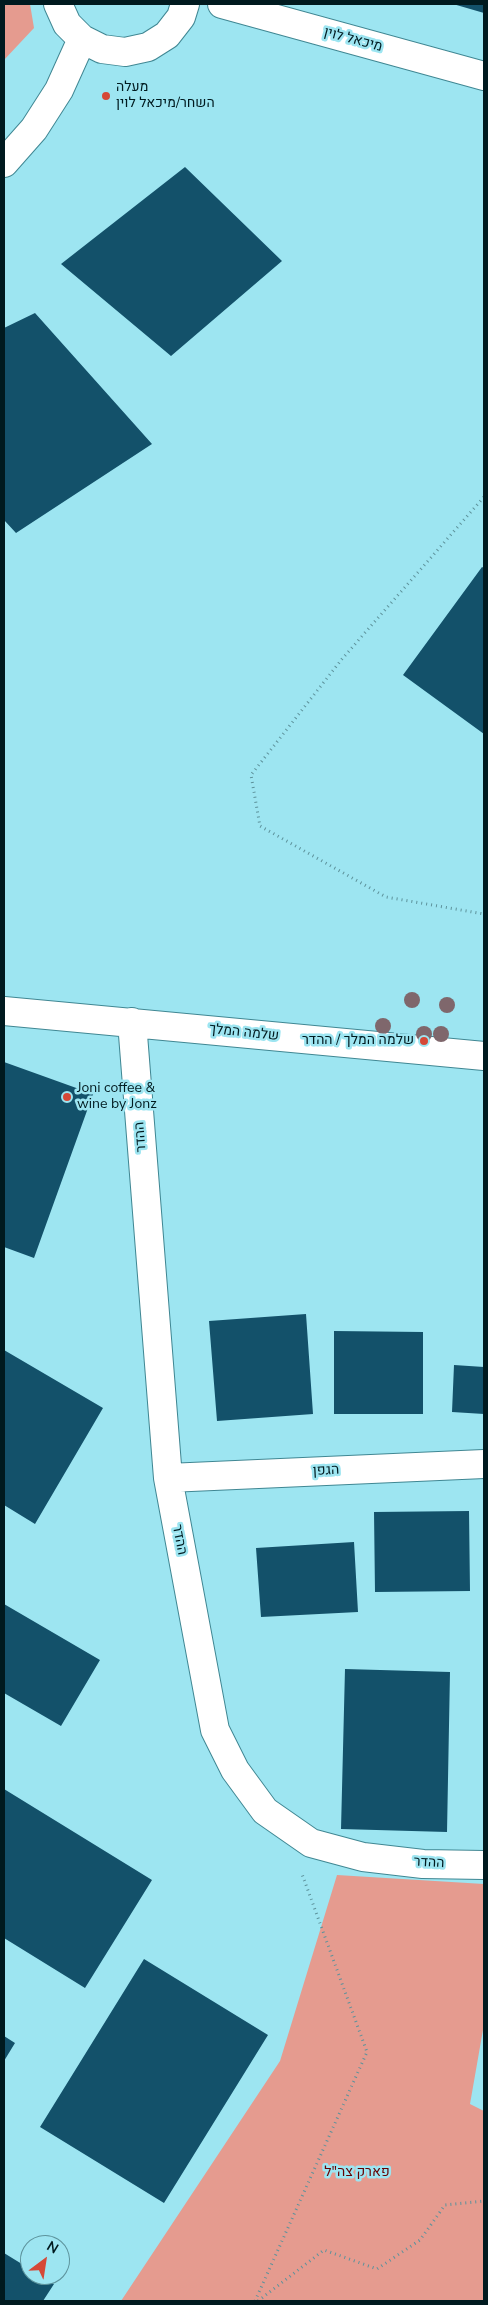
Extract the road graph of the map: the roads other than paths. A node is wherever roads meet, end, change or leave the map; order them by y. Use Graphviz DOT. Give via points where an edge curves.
graph roads {
  1 [pos="58,4"];
  2 [pos="185,4"];
  3 [pos="222,4"];
  4 [pos="82,39"];
  5 [pos="484,76"];
  6 [pos="4,163"];
  7 [pos="4,1010"];
  8 [pos="132,1022"];
  9 [pos="484,1056"];
  10 [pos="484,1464"];
  11 [pos="168,1478"];
  12 [pos="484,1865"];
  1 -- 4 [label="street" via="67,24"];
  2 -- 4 [label="street" via="181,17 167,35 148,48 125,52 102,49"];
  3 -- 5 [label="street, מיכאל לוין"];
  4 -- 6 [label="street" via="59,90 34,128"];
  7 -- 8 [label="street, שלמה המלך"];
  8 -- 9 [label="street, שלמה המלך"];
  8 -- 11 [label="street, ההדר"];
  10 -- 11 [label="street, הגפן"];
  11 -- 12 [label="street, ההדר" via="215,1730 235,1770 260,1805 311,1843 363,1858 423,1864"];
}
